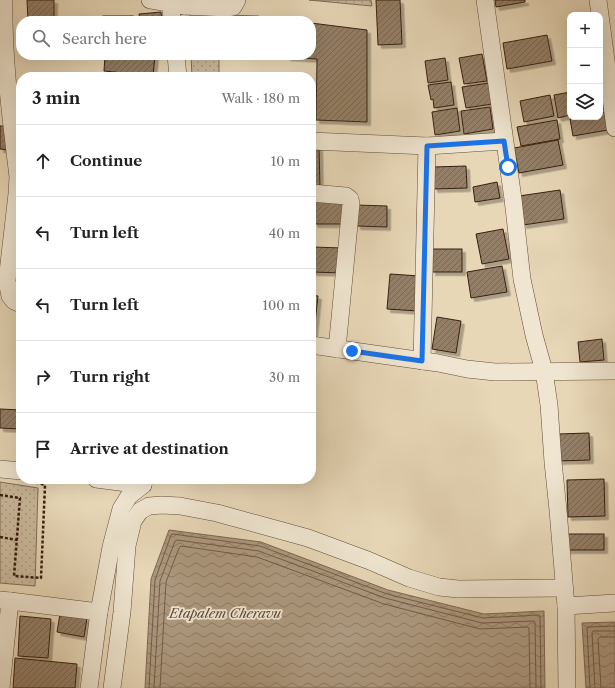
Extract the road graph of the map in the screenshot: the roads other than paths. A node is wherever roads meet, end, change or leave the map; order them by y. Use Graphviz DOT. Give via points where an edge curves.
graph roads {
  1 [pos="4,0"];
  2 [pos="150,0"];
  3 [pos="237,0"];
  4 [pos="485,0"];
  5 [pos="598,0"];
  6 [pos="179,3"];
  7 [pos="174,16"];
  8 [pos="2,46"];
  9 [pos="176,60"];
  10 [pos="178,72"];
  11 [pos="6,123"];
  12 [pos="615,128"];
  13 [pos="316,141"];
  14 [pos="504,141"];
  15 [pos="427,146"];
  16 [pos="16,168"];
  17 [pos="316,194"];
  18 [pos="16,203"];
  19 [pos="16,302"];
  20 [pos="316,346"];
  21 [pos="337,349"];
  22 [pos="422,361"];
  23 [pos="544,371"];
  24 [pos="615,371"];
  25 [pos="0,469"];
  26 [pos="16,474"];
  27 [pos="141,484"];
  28 [pos="564,588"];
  29 [pos="5,600"];
  30 [pos="615,603"];
  31 [pos="566,606"];
  32 [pos="99,612"];
  33 [pos="1,688"];
  34 [pos="89,688"];
  35 [pos="112,688"];
  36 [pos="567,688"];
  1 -- 8 [label="street"];
  2 -- 6 [label="street"];
  3 -- 6 [label="street" via="236,4 228,8"];
  4 -- 14 [label="street"];
  5 -- 12 [label="street"];
  6 -- 7 [label="street"];
  8 -- 11 [label="street"];
  9 -- 10 [label="street"];
  11 -- 16 [label="street"];
  13 -- 15 [label="street"];
  14 -- 15 [label="street"];
  14 -- 23 [label="street" via="522,279"];
  15 -- 22 [label="street"];
  17 -- 21 [label="street" via="346,196 352,204"];
  18 -- 19 [label="street" via="7,281 10,296"];
  20 -- 21 [label="street"];
  21 -- 22 [label="street"];
  22 -- 23 [label="street" via="495,372"];
  23 -- 24 [label="street"];
  23 -- 28 [label="street"];
  25 -- 26 [label="street"];
  27 -- 32 [label="street" via="121,509"];
  28 -- 31 [label="street"];
  28 -- 35 [label="street" via="439,587 409,578 308,538 217,513 180,506 149,506 140,511 132,521"];
  29 -- 32 [label="street"];
  29 -- 33 [label="street"];
  30 -- 31 [label="street"];
  31 -- 36 [label="street"];
  32 -- 34 [label="street"];
}
